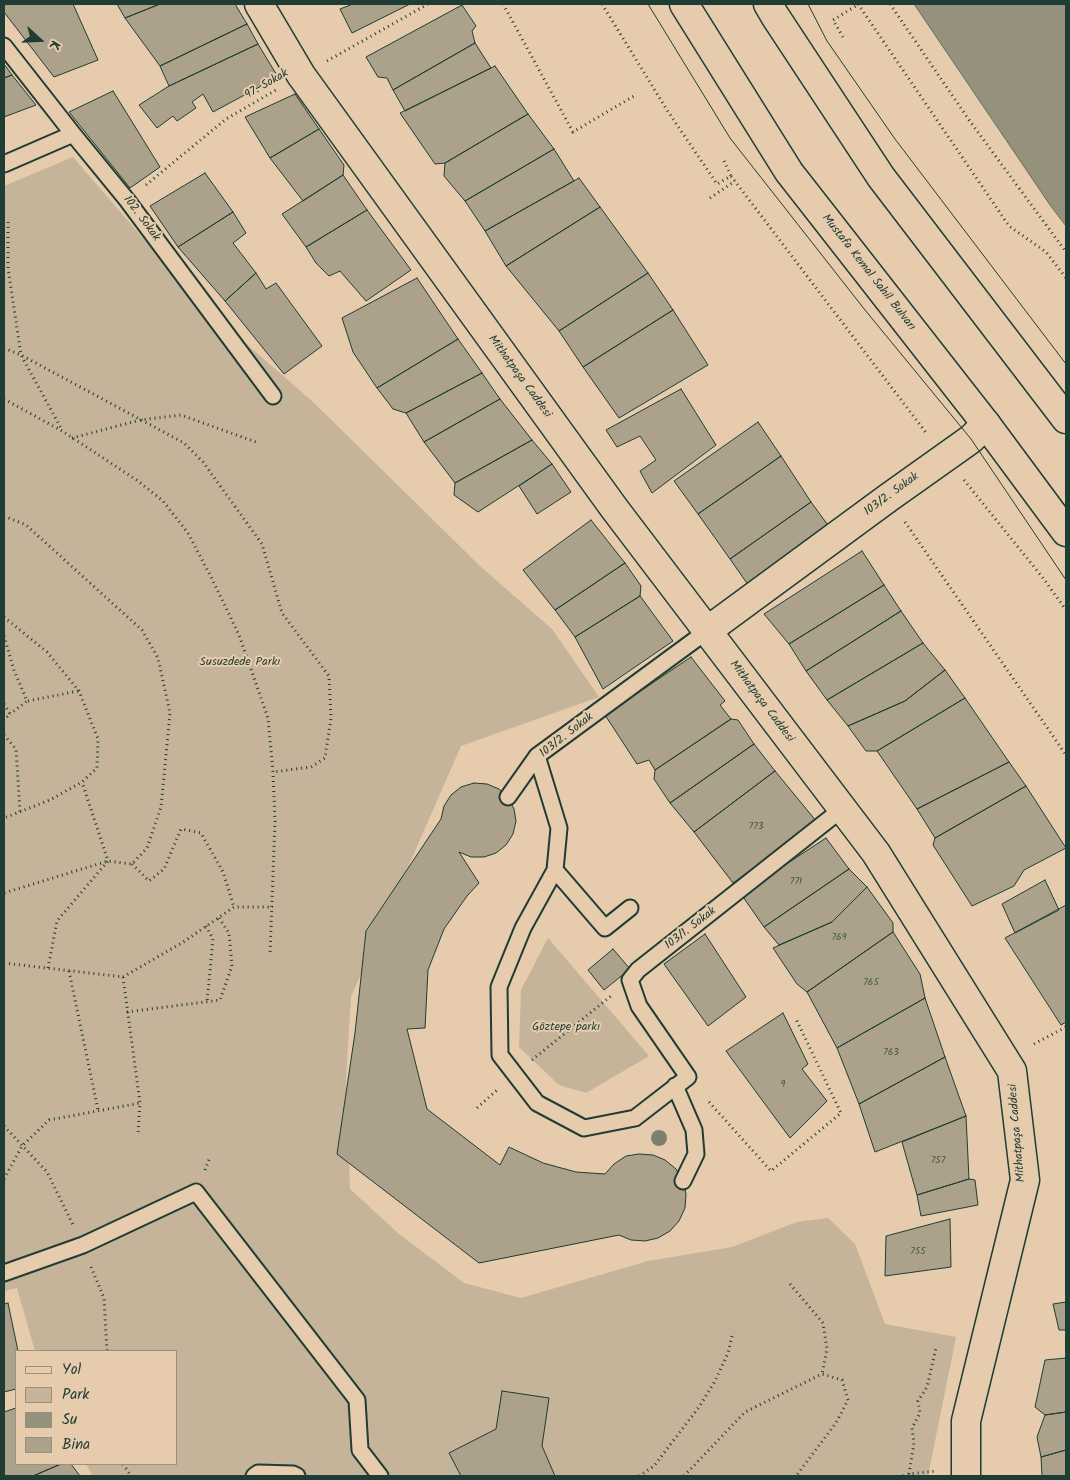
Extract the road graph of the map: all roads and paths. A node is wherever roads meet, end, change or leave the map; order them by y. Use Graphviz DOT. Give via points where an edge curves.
graph roads {
  1 [pos="259,4"];
  2 [pos="428,4"];
  3 [pos="503,4"];
  4 [pos="602,4"];
  5 [pos="684,4"];
  6 [pos="768,4"];
  7 [pos="858,4"];
  8 [pos="890,4"];
  9 [pos="843,36"];
  10 [pos="4,46"];
  11 [pos="301,75"];
  12 [pos="634,96"];
  13 [pos="73,134"];
  14 [pos="724,161"];
  15 [pos="4,164"];
  16 [pos="731,176"];
  17 [pos="735,180"];
  18 [pos="710,198"];
  19 [pos="127,200"];
  20 [pos="8,222"];
  21 [pos="1066,252"];
  22 [pos="1066,278"];
  23 [pos="4,348"];
  24 [pos="21,355"];
  25 [pos="273,396"];
  26 [pos="4,399"];
  27 [pos="1066,419"];
  28 [pos="140,420"];
  29 [pos="986,424"];
  30 [pos="62,431"];
  31 [pos="72,438"];
  32 [pos="922,440"];
  33 [pos="256,442"];
  34 [pos="945,457"];
  35 [pos="888,498"];
  36 [pos="4,516"];
  37 [pos="1066,532"];
  38 [pos="1066,610"];
  39 [pos="4,617"];
  40 [pos="708,631"];
  41 [pos="4,636"];
  42 [pos="78,691"];
  43 [pos="27,701"];
  44 [pos="4,704"];
  45 [pos="10,714"];
  46 [pos="4,720"];
  47 [pos="4,735"];
  48 [pos="1066,754"];
  49 [pos="537,756"];
  50 [pos="273,772"];
  51 [pos="82,782"];
  52 [pos="508,797"];
  53 [pos="842,809"];
  54 [pos="20,812"];
  55 [pos="4,818"];
  56 [pos="108,861"];
  57 [pos="132,864"];
  58 [pos="555,870"];
  59 [pos="4,893"];
  60 [pos="234,907"];
  61 [pos="273,907"];
  62 [pos="630,908"];
  63 [pos="218,918"];
  64 [pos="206,926"];
  65 [pos="270,955"];
  66 [pos="4,963"];
  67 [pos="48,968"];
  68 [pos="69,971"];
  69 [pos="123,977"];
  70 [pos="630,980"];
  71 [pos="207,1002"];
  72 [pos="127,1012"];
  73 [pos="796,1019"];
  74 [pos="1066,1027"];
  75 [pos="1034,1044"];
  76 [pos="515,1075"];
  77 [pos="688,1077"];
  78 [pos="675,1086"];
  79 [pos="140,1103"];
  80 [pos="477,1108"];
  81 [pos="98,1110"];
  82 [pos="4,1126"];
  83 [pos="138,1133"];
  84 [pos="22,1146"];
  85 [pos="4,1179"];
  86 [pos="683,1181"];
  87 [pos="58,1193"];
  88 [pos="4,1273"];
  89 [pos="790,1284"];
  90 [pos="104,1298"];
  91 [pos="733,1332"];
  92 [pos="936,1348"];
  93 [pos="107,1350"];
  94 [pos="822,1374"];
  95 [pos="124,1465"];
  96 [pos="939,1471"];
  97 [pos="909,1474"];
  98 [pos="131,1476"];
  99 [pos="254,1476"];
  100 [pos="298,1476"];
  101 [pos="380,1476"];
  102 [pos="639,1476"];
  103 [pos="684,1476"];
  104 [pos="796,1476"];
  105 [pos="903,1476"];
  106 [pos="966,1476"];
  1 -- 11 [label="main road, Mithatpaşa Caddesi"];
  2 -- 11 [label="path, 97. Sokak"];
  3 -- 12 [label="path" via="573,132"];
  4 -- 16 [label="path" via="717,184"];
  5 -- 29 [label="main road, Mustafa Kemal Sahil Bulvarı" via="789,172"];
  6 -- 27 [label="main road" via="881,177"];
  7 -- 9 [label="path" via="833,20"];
  7 -- 22 [label="path" via="1008,226 1046,252"];
  8 -- 21 [label="path" via="969,120"];
  10 -- 13 [label="lane, 102. Sokak"];
  11 -- 19 [label="path, 97. Sokak" via="226,119"];
  11 -- 40 [label="main road, Mithatpaşa Caddesi" via="614,508"];
  13 -- 15 [label="lane"];
  13 -- 19 [label="lane, 102. Sokak"];
  14 -- 16 [label="path"];
  16 -- 17 [label="path"];
  17 -- 18 [label="path"];
  17 -- 32 [label="path" via="928,435"];
  19 -- 25 [label="lane, 102. Sokak"];
  20 -- 24 [label="path" via="8,268"];
  23 -- 24 [label="path"];
  24 -- 28 [label="path"];
  24 -- 30 [label="path"];
  26 -- 30 [label="path"];
  28 -- 31 [label="path"];
  28 -- 33 [label="path" via="181,415"];
  28 -- 50 [label="path" via="184,443 203,462 262,544 282,613 329,676 331,718 324,758 311,767"];
  29 -- 34 [label="main road, 103/2. Sokak"];
  29 -- 37 [label="main road, Mustafa Kemal Sahil Bulvarı"];
  30 -- 31 [label="path"];
  31 -- 50 [label="path" via="138,481 163,502 188,533 239,636 262,699 268,718"];
  34 -- 35 [label="main road, 103/2. Sokak"];
  34 -- 38 [label="path" via="1044,578"];
  35 -- 40 [label="main road, 103/2. Sokak"];
  35 -- 48 [label="path"];
  36 -- 57 [label="path" via="26,525 142,630 158,658 170,712 161,808 147,848"];
  39 -- 42 [label="path" via="46,652"];
  40 -- 49 [label="lane, 103/2. Sokak"];
  40 -- 53 [label="main road, Mithatpaşa Caddesi"];
  41 -- 43 [label="path"];
  42 -- 43 [label="path"];
  42 -- 51 [label="path" via="98,739 97,768"];
  43 -- 45 [label="path"];
  44 -- 45 [label="path"];
  45 -- 46 [label="path"];
  47 -- 54 [label="path" via="16,749"];
  49 -- 52 [label="lane"];
  49 -- 58 [label="lane, 103/2. Sokak" via="559,828"];
  50 -- 61 [label="path"];
  51 -- 54 [label="path"];
  51 -- 56 [label="path"];
  53 -- 70 [label="lane, 103/1. Sokak" via="638,970"];
  53 -- 106 [label="main road, Mithatpaşa Caddesi" via="876,853 1012,1071 1025,1180 966,1421"];
  54 -- 55 [label="path"];
  56 -- 57 [label="path"];
  56 -- 59 [label="path"];
  56 -- 67 [label="path" via="57,921"];
  57 -- 60 [label="path" via="149,881 164,869 181,829 201,833 223,872"];
  58 -- 62 [label="lane" via="605,928"];
  58 -- 76 [label="lane, 103/2. Sokak" via="523,928 499,987 500,1055"];
  60 -- 61 [label="path"];
  60 -- 63 [label="path"];
  61 -- 65 [label="path"];
  63 -- 64 [label="path"];
  63 -- 71 [label="path" via="229,933 232,966 220,1000"];
  64 -- 69 [label="path"];
  64 -- 71 [label="path" via="213,939"];
  66 -- 67 [label="path"];
  67 -- 68 [label="path"];
  68 -- 69 [label="path"];
  68 -- 81 [label="path"];
  69 -- 72 [label="path"];
  70 -- 76 [label="path"];
  70 -- 77 [label="lane" via="639,1006"];
  71 -- 72 [label="path"];
  72 -- 79 [label="path"];
  73 -- 77 [label="path" via="841,1113 771,1171"];
  74 -- 75 [label="path"];
  76 -- 78 [label="lane, 103/2. Sokak" via="537,1103 584,1128 635,1118"];
  76 -- 80 [label="path"];
  77 -- 78 [label="lane, 103/2. Sokak"];
  78 -- 86 [label="lane" via="694,1130 696,1154"];
  79 -- 81 [label="path"];
  79 -- 83 [label="path"];
  81 -- 84 [label="path" via="49,1120"];
  82 -- 84 [label="path"];
  84 -- 85 [label="path"];
  84 -- 87 [label="path" via="47,1172"];
  88 -- 101 [label="lane" via="82,1245 196,1192 357,1400 360,1450"];
  89 -- 94 [label="path" via="823,1322 828,1349"];
  90 -- 93 [label="path"];
  91 -- 102 [label="path" via="728,1353 699,1406 654,1466"];
  92 -- 97 [label="path" via="927,1387 918,1401 920,1413 912,1428 914,1443"];
  94 -- 103 [label="path" via="745,1412"];
  94 -- 104 [label="path" via="842,1380 848,1400 836,1422"];
  95 -- 98 [label="path"];
  96 -- 97 [label="path"];
  97 -- 105 [label="path"];
  99 -- 100 [label="lane" via="258,1473"];
}
